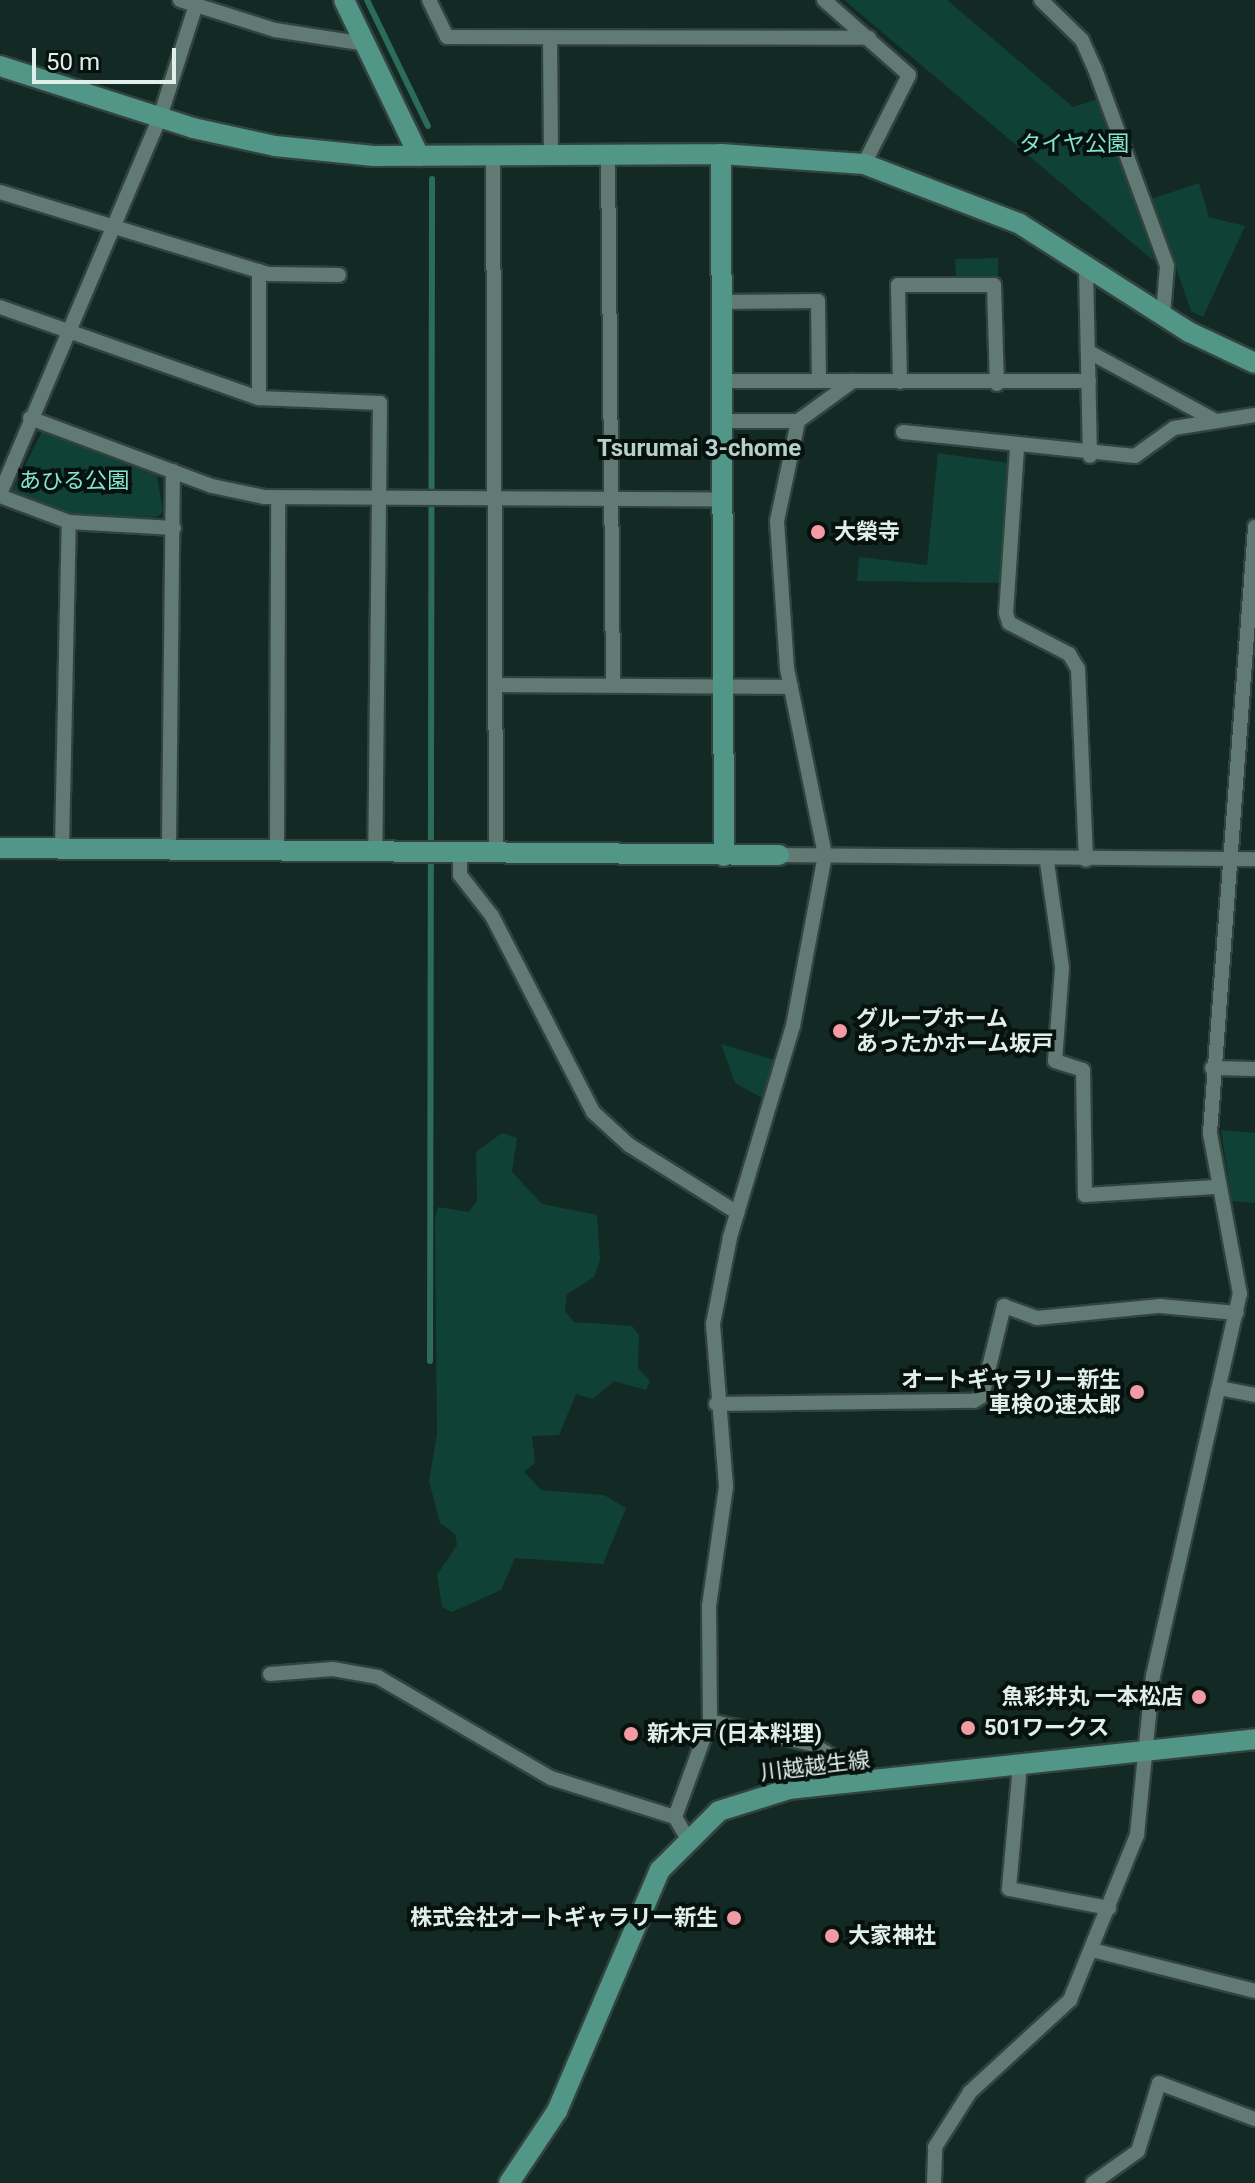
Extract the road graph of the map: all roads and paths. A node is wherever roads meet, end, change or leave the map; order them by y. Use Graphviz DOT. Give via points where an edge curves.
graph roads {
  1 [pos="180,0"];
  2 [pos="344,0"];
  3 [pos="429,0"];
  4 [pos="824,0"];
  5 [pos="1041,0"];
  6 [pos="196,5"];
  7 [pos="550,38"];
  8 [pos="869,38"];
  9 [pos="365,44"];
  10 [pos="0,66"];
  11 [pos="160,117"];
  12 [pos="551,153"];
  13 [pos="608,153"];
  14 [pos="493,154"];
  15 [pos="721,154"];
  16 [pos="419,156"];
  17 [pos="864,164"];
  18 [pos="0,192"];
  19 [pos="111,227"];
  20 [pos="1086,266"];
  21 [pos="259,271"];
  22 [pos="339,275"];
  23 [pos="720,302"];
  24 [pos="0,307"];
  25 [pos="1163,315"];
  26 [pos="67,329"];
  27 [pos="1089,352"];
  28 [pos="1255,363"];
  29 [pos="819,380"];
  30 [pos="722,381"];
  31 [pos="853,381"];
  32 [pos="1089,381"];
  33 [pos="900,382"];
  34 [pos="997,384"];
  35 [pos="259,398"];
  36 [pos="1255,415"];
  37 [pos="30,418"];
  38 [pos="1214,420"];
  39 [pos="721,421"];
  40 [pos="798,421"];
  41 [pos="903,432"];
  42 [pos="1017,448"];
  43 [pos="1090,456"];
  44 [pos="173,471"];
  45 [pos="0,495"];
  46 [pos="278,498"];
  47 [pos="493,499"];
  48 [pos="608,499"];
  49 [pos="718,499"];
  50 [pos="381,501"];
  51 [pos="69,522"];
  52 [pos="1255,527"];
  53 [pos="174,528"];
  54 [pos="495,685"];
  55 [pos="613,685"];
  56 [pos="791,687"];
  57 [pos="722,688"];
  58 [pos="169,844"];
  59 [pos="277,845"];
  60 [pos="62,846"];
  61 [pos="0,848"];
  62 [pos="375,848"];
  63 [pos="460,850"];
  64 [pos="496,854"];
  65 [pos="779,855"];
  66 [pos="825,855"];
  67 [pos="724,856"];
  68 [pos="1231,859"];
  69 [pos="1255,859"];
  70 [pos="1086,860"];
  71 [pos="1047,862"];
  72 [pos="1212,1068"];
  73 [pos="1255,1069"];
  74 [pos="1216,1187"];
  75 [pos="738,1213"];
  76 [pos="1237,1313"];
  77 [pos="1219,1388"];
  78 [pos="1255,1395"];
  79 [pos="716,1404"];
  80 [pos="270,1674"];
  81 [pos="710,1721"];
  82 [pos="1255,1739"];
  83 [pos="1145,1750"];
  84 [pos="1020,1765"];
  85 [pos="873,1782"];
  86 [pos="675,1817"];
  87 [pos="686,1836"];
  88 [pos="1109,1908"];
  89 [pos="1092,1950"];
  90 [pos="1255,1991"];
  91 [pos="1255,2119"];
  92 [pos="509,2183"];
  93 [pos="934,2183"];
  94 [pos="1093,2183"];
  1 -- 6 [label="street"];
  2 -- 9 [label="street"];
  3 -- 7 [label="street" via="447,37"];
  4 -- 8 [label="street"];
  5 -- 25 [label="street" via="1082,40 1095,69 1167,266"];
  6 -- 9 [label="street" via="275,30"];
  6 -- 11 [label="street"];
  7 -- 8 [label="street"];
  7 -- 12 [label="street"];
  8 -- 17 [label="street" via="909,75"];
  9 -- 16 [label="street"];
  10 -- 11 [label="street"];
  11 -- 16 [label="street" via="275,146"];
  11 -- 19 [label="street"];
  12 -- 13 [label="street"];
  12 -- 14 [label="street"];
  13 -- 15 [label="street"];
  13 -- 48 [label="street"];
  14 -- 16 [label="street"];
  14 -- 47 [label="street"];
  15 -- 17 [label="street"];
  15 -- 23 [label="street"];
  17 -- 20 [label="street" via="980,205"];
  18 -- 19 [label="street"];
  19 -- 21 [label="street"];
  19 -- 26 [label="street"];
  20 -- 25 [label="street"];
  20 -- 27 [label="street"];
  21 -- 22 [label="street"];
  21 -- 35 [label="street"];
  23 -- 29 [label="street" via="818,301"];
  23 -- 30 [label="street"];
  24 -- 26 [label="street"];
  25 -- 28 [label="street"];
  26 -- 35 [label="street"];
  26 -- 37 [label="street"];
  27 -- 32 [label="street"];
  27 -- 38 [label="street"];
  29 -- 30 [label="street"];
  29 -- 31 [label="street"];
  30 -- 39 [label="street"];
  31 -- 33 [label="street"];
  31 -- 40 [label="street"];
  32 -- 34 [label="street"];
  32 -- 43 [label="street"];
  33 -- 34 [label="street"];
  33 -- 34 [label="street" via="898,285 994,285"];
  35 -- 50 [label="street" via="376,399"];
  36 -- 38 [label="street"];
  37 -- 44 [label="street"];
  37 -- 45 [label="street"];
  38 -- 43 [label="street" via="1174,428 1144,454"];
  39 -- 40 [label="street"];
  39 -- 49 [label="street"];
  40 -- 56 [label="street" via="777,521"];
  41 -- 42 [label="street"];
  42 -- 43 [label="street"];
  42 -- 70 [label="street" via="1006,613 1009,623 1069,654 1078,669"];
  44 -- 46 [label="street"];
  44 -- 53 [label="street"];
  45 -- 51 [label="street"];
  46 -- 50 [label="street"];
  46 -- 59 [label="street"];
  47 -- 48 [label="street"];
  47 -- 50 [label="street"];
  47 -- 54 [label="street"];
  48 -- 49 [label="street"];
  48 -- 55 [label="street"];
  49 -- 57 [label="street"];
  50 -- 62 [label="street"];
  51 -- 53 [label="street"];
  51 -- 60 [label="street"];
  52 -- 68 [label="street"];
  53 -- 58 [label="street"];
  54 -- 55 [label="street"];
  54 -- 64 [label="street"];
  55 -- 57 [label="street"];
  56 -- 57 [label="street"];
  56 -- 66 [label="street"];
  57 -- 67 [label="street"];
  58 -- 59 [label="street"];
  58 -- 60 [label="street"];
  59 -- 62 [label="street"];
  60 -- 61 [label="street"];
  62 -- 63 [label="street"];
  63 -- 64 [label="street"];
  63 -- 75 [label="street" via="460,875 492,916 593,1112 629,1145"];
  64 -- 67 [label="street"];
  65 -- 66 [label="street"];
  65 -- 67 [label="street"];
  66 -- 71 [label="street"];
  66 -- 75 [label="street" via="793,1026"];
  68 -- 69 [label="street"];
  68 -- 70 [label="street"];
  68 -- 72 [label="street"];
  70 -- 71 [label="street"];
  71 -- 74 [label="street" via="1062,968 1055,1061 1083,1070 1085,1195"];
  72 -- 73 [label="street"];
  72 -- 74 [label="street"];
  74 -- 76 [label="street" via="1238,1264"];
  75 -- 79 [label="street" via="713,1324"];
  76 -- 77 [label="street"];
  76 -- 79 [label="street" via="1160,1306 1037,1318 1004,1306 982,1396 974,1401"];
  77 -- 78 [label="street"];
  77 -- 83 [label="street" via="1153,1676"];
  79 -- 81 [label="street" via="726,1486 709,1606"];
  80 -- 86 [label="street" via="333,1669 378,1677 551,1778"];
  81 -- 85 [label="street" via="812,1744"];
  81 -- 86 [label="street"];
  82 -- 83 [label="street, 川越越生線"];
  83 -- 84 [label="street, 川越越生線"];
  83 -- 88 [label="street" via="1137,1835"];
  84 -- 85 [label="street, 川越越生線"];
  84 -- 88 [label="street" via="1009,1889"];
  85 -- 87 [label="street, 川越越生線" via="761,1795 719,1811"];
  86 -- 87 [label="street"];
  87 -- 92 [label="street, 川越越生線" via="640,1907 557,2111"];
  88 -- 89 [label="street"];
  89 -- 90 [label="street"];
  89 -- 93 [label="street" via="1057,2017 970,2092 944,2127"];
  91 -- 94 [label="street" via="1159,2083 1138,2151"];
}
